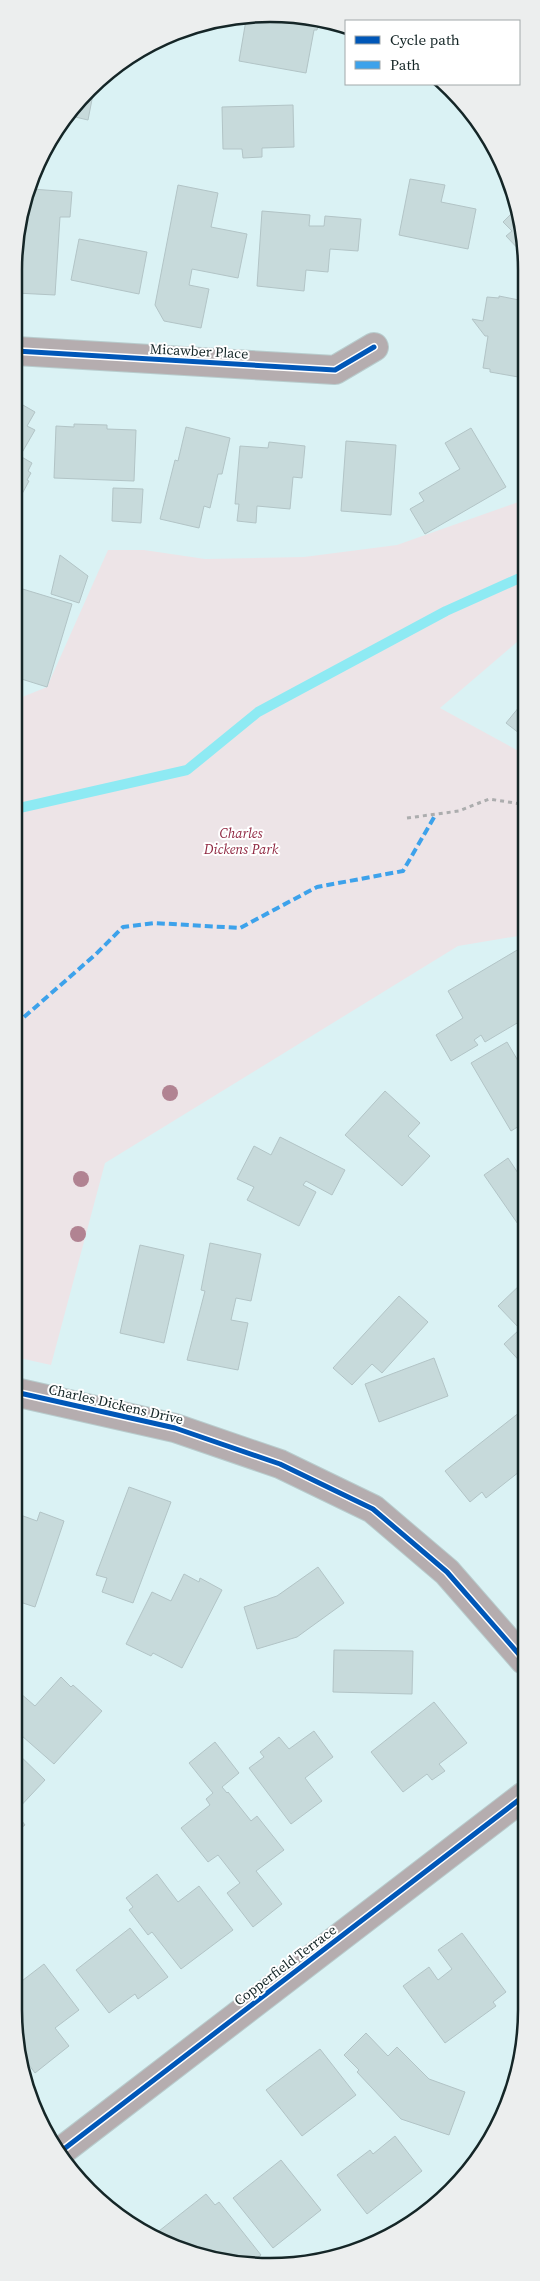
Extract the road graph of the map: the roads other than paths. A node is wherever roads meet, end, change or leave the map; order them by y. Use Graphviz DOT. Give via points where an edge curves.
graph roads {
  1 [pos="374,347"];
  2 [pos="23,351"];
  3 [pos="23,1394"];
  4 [pos="518,1653"];
  5 [pos="518,1801"];
  6 [pos="64,2149"];
  1 -- 2 [label="street, Micawber Place" via="335,370"];
  3 -- 4 [label="street, Charles Dickens Drive" via="176,1428 280,1464 372,1509 447,1572"];
  5 -- 6 [label="street, Copperfield Terrace"];
}
